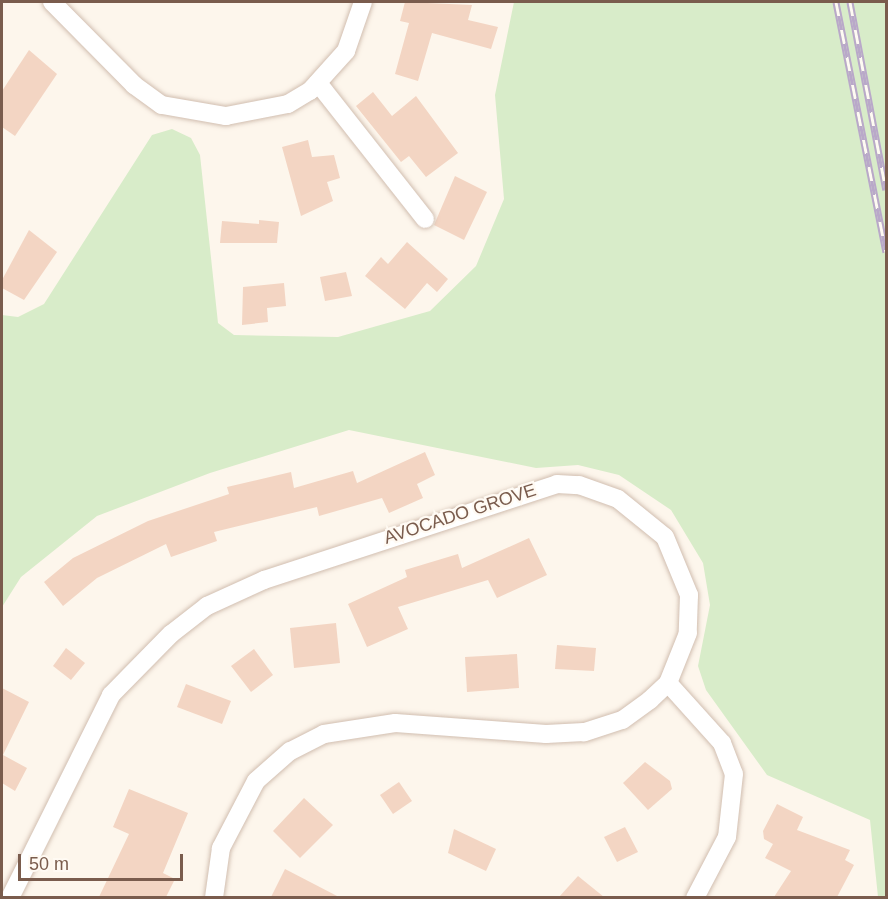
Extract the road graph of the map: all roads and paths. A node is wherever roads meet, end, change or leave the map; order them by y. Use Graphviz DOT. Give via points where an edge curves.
graph roads {
  1 [pos="52,2"];
  2 [pos="363,2"];
  3 [pos="318,83"];
  4 [pos="425,219"];
  5 [pos="668,683"];
  6 [pos="10,897"];
  7 [pos="214,897"];
  8 [pos="695,897"];
  1 -- 3 [label="street" via="134,84 162,105 186,113 257,114 288,104"];
  2 -- 3 [label="street" via="346,51"];
  3 -- 4 [label="street"];
  5 -- 6 [label="street, AVOCADO GROVE" via="687,633 689,595 665,537 638,511 597,490 557,484 531,489 264,580 207,606 171,634 111,695"];
  5 -- 7 [label="street" via="622,720 584,732 546,734 395,723 324,734 290,751 256,781 222,848"];
  5 -- 8 [label="street" via="722,743 734,774 727,837"];
}
